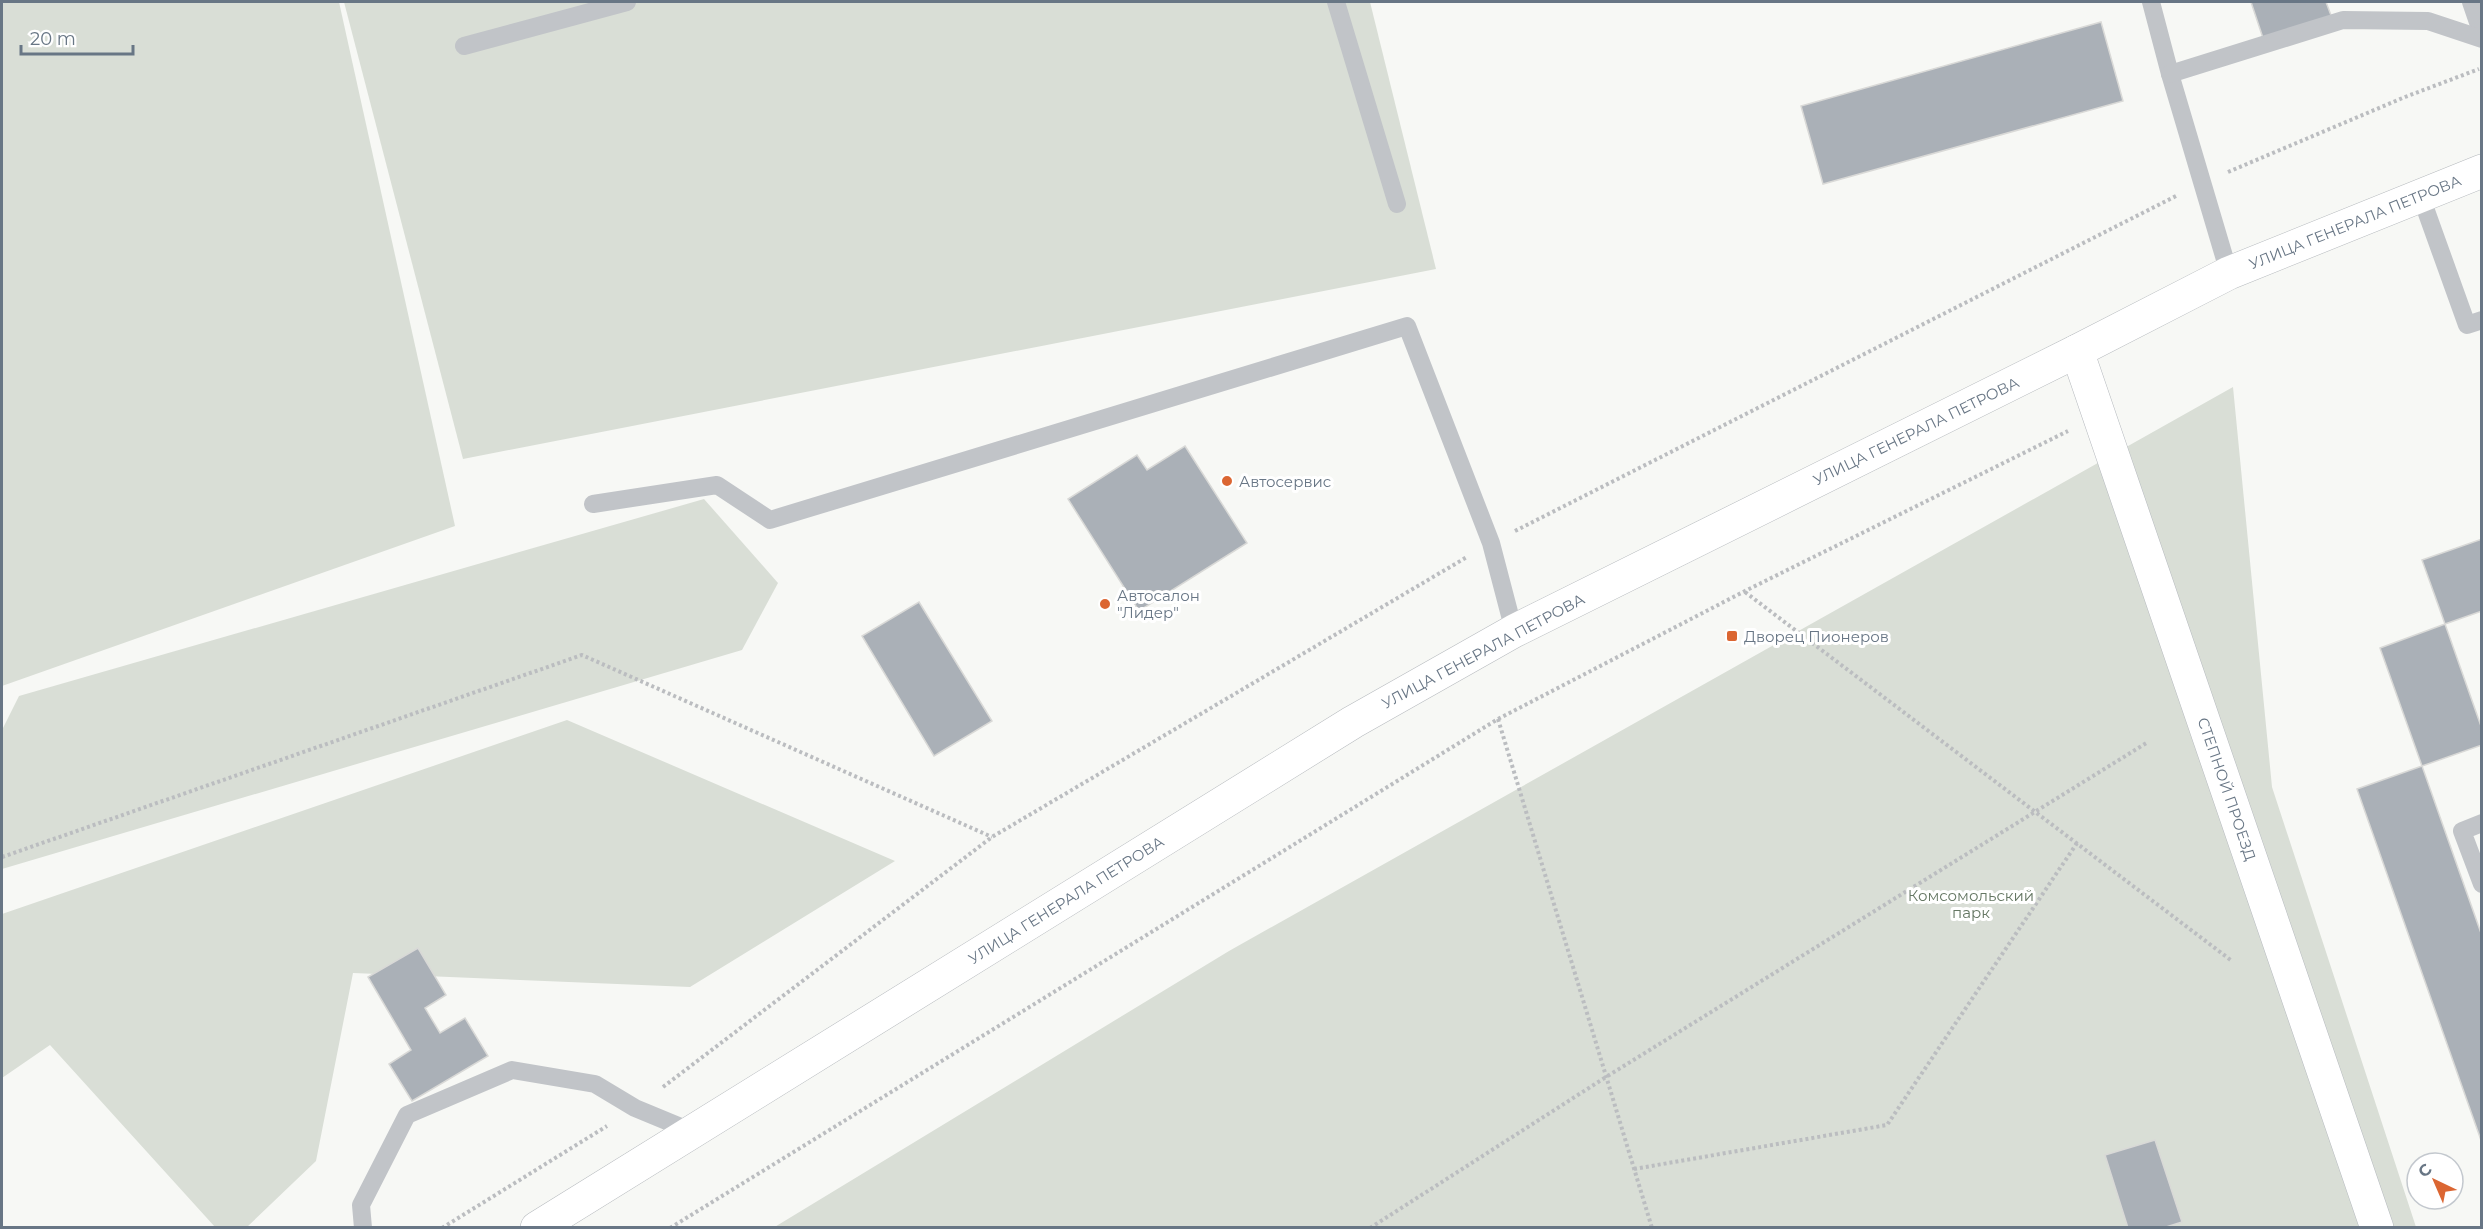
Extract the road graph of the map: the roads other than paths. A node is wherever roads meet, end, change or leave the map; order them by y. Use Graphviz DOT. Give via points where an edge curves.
graph roads {
  1 [pos="627,2"];
  2 [pos="1336,2"];
  3 [pos="2151,2"];
  4 [pos="2471,2"];
  5 [pos="2481,34"];
  6 [pos="2481,39"];
  7 [pos="464,46"];
  8 [pos="2170,74"];
  9 [pos="2481,171"];
  10 [pos="2420,195"];
  11 [pos="1397,204"];
  12 [pos="2229,273"];
  13 [pos="2481,320"];
  14 [pos="2077,351"];
  15 [pos="593,504"];
  16 [pos="1514,631"];
  17 [pos="2481,823"];
  18 [pos="2481,884"];
  19 [pos="693,1132"];
  20 [pos="363,1227"];
  21 [pos="537,1227"];
  22 [pos="2377,1227"];
  1 -- 7 [label="lane"];
  2 -- 11 [label="lane"];
  3 -- 8 [label="lane"];
  4 -- 5 [label="lane"];
  6 -- 8 [label="lane" via="2428,21 2343,20"];
  8 -- 12 [label="lane"];
  9 -- 10 [label="main road, УЛИЦА ГЕНЕРАЛА ПЕТРОВА"];
  10 -- 12 [label="main road, УЛИЦА ГЕНЕРАЛА ПЕТРОВА"];
  10 -- 13 [label="lane" via="2467,325"];
  12 -- 14 [label="main road, УЛИЦА ГЕНЕРАЛА ПЕТРОВА"];
  14 -- 16 [label="main road, УЛИЦА ГЕНЕРАЛА ПЕТРОВА"];
  14 -- 22 [label="main road, СТЕПНОЙ ПРОЕЗД"];
  15 -- 16 [label="lane" via="717,485 770,520 1407,326 1491,543"];
  16 -- 19 [label="main road, УЛИЦА ГЕНЕРАЛА ПЕТРОВА" via="1353,722"];
  17 -- 18 [label="lane" via="2462,831"];
  19 -- 20 [label="lane" via="635,1108 595,1084 512,1070 407,1115 361,1205"];
  19 -- 21 [label="main road, УЛИЦА ГЕНЕРАЛА ПЕТРОВА"];
}
